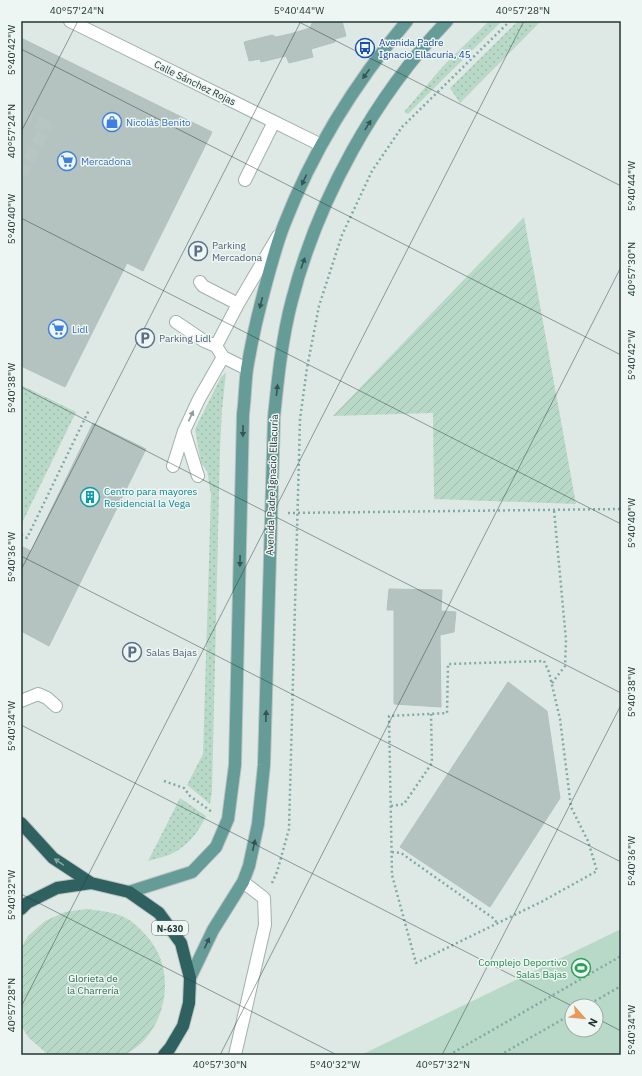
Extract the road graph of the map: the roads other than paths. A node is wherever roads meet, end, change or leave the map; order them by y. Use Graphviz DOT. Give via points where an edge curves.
graph roads {
  1 [pos="70,21"];
  2 [pos="407,21"];
  3 [pos="447,21"];
  4 [pos="274,122"];
  5 [pos="320,145"];
  6 [pos="246,180"];
  7 [pos="283,226"];
  8 [pos="200,282"];
  9 [pos="238,304"];
  10 [pos="176,322"];
  11 [pos="216,346"];
  12 [pos="223,357"];
  13 [pos="247,369"];
  14 [pos="184,431"];
  15 [pos="173,466"];
  16 [pos="198,476"];
  17 [pos="21,701"];
  18 [pos="56,706"];
  19 [pos="21,824"];
  20 [pos="242,882"];
  21 [pos="91,883"];
  22 [pos="129,892"];
  23 [pos="21,909"];
  24 [pos="190,978"];
  25 [pos="168,1053"];
  26 [pos="235,1055"];
  1 -- 4 [label="street, Calle Sánchez Rojas"];
  2 -- 5 [label="main road, one-way" via="359,83"];
  20 -- 3 [label="main road, Avenida Padre Ignacio Ellacuría, one-way" via="249,866 258,824 264,765 274,416 279,366 287,324 300,270 327,201 348,158 410,63"];
  4 -- 5 [label="street, Calle Sánchez Rojas"];
  4 -- 6 [label="street"];
  5 -- 7 [label="main road, one-way"];
  7 -- 9 [label="street"];
  7 -- 13 [label="main road, one-way" via="261,303"];
  8 -- 9 [label="street"];
  9 -- 11 [label="street"];
  10 -- 11 [label="street"];
  11 -- 12 [label="street"];
  12 -- 13 [label="street"];
  14 -- 12 [label="street, one-way" via="199,398"];
  13 -- 22 [label="main road, one-way" via="243,414 235,765 228,819 216,847 192,872"];
  14 -- 15 [label="street"];
  14 -- 16 [label="street"];
  17 -- 18 [label="street" via="38,694"];
  21 -- 19 [label="highway, N-630, one-way" via="53,858"];
  24 -- 20 [label="main road, Avenida Padre Ignacio Ellacuría, one-way" via="213,930"];
  20 -- 26 [label="street" via="264,898 265,925"];
  21 -- 22 [label="highway, N-630"];
  21 -- 23 [label="highway, N-630" via="57,888 27,903"];
  22 -- 24 [label="highway, N-630" via="160,913 181,942"];
  24 -- 25 [label="highway, N-630" via="189,1003 183,1026"];
}
